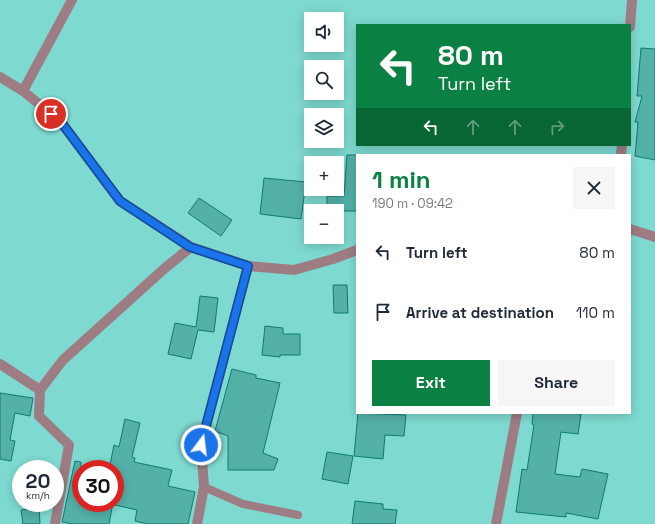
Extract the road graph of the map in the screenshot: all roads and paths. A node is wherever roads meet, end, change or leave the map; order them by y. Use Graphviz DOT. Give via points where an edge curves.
graph roads {
  1 [pos="72,0"];
  2 [pos="632,0"];
  3 [pos="630,24"];
  4 [pos="0,77"];
  5 [pos="23,91"];
  6 [pos="631,229"];
  7 [pos="655,236"];
  8 [pos="190,247"];
  9 [pos="356,250"];
  10 [pos="248,266"];
  11 [pos="0,364"];
  12 [pos="40,390"];
  13 [pos="517,414"];
  14 [pos="204,488"];
  15 [pos="298,516"];
  16 [pos="55,524"];
  17 [pos="197,524"];
  18 [pos="500,524"];
  1 -- 5 [label="street"];
  2 -- 3 [label="street"];
  4 -- 5 [label="street"];
  5 -- 8 [label="street" via="61,122 120,201"];
  6 -- 7 [label="street"];
  8 -- 10 [label="street"];
  8 -- 12 [label="street" via="62,360"];
  9 -- 10 [label="street" via="294,270"];
  10 -- 14 [label="street" via="201,445"];
  11 -- 12 [label="street"];
  12 -- 16 [label="street" via="39,416 69,445"];
  13 -- 18 [label="street"];
  14 -- 15 [label="lane" via="243,504"];
  14 -- 17 [label="street"];
}
